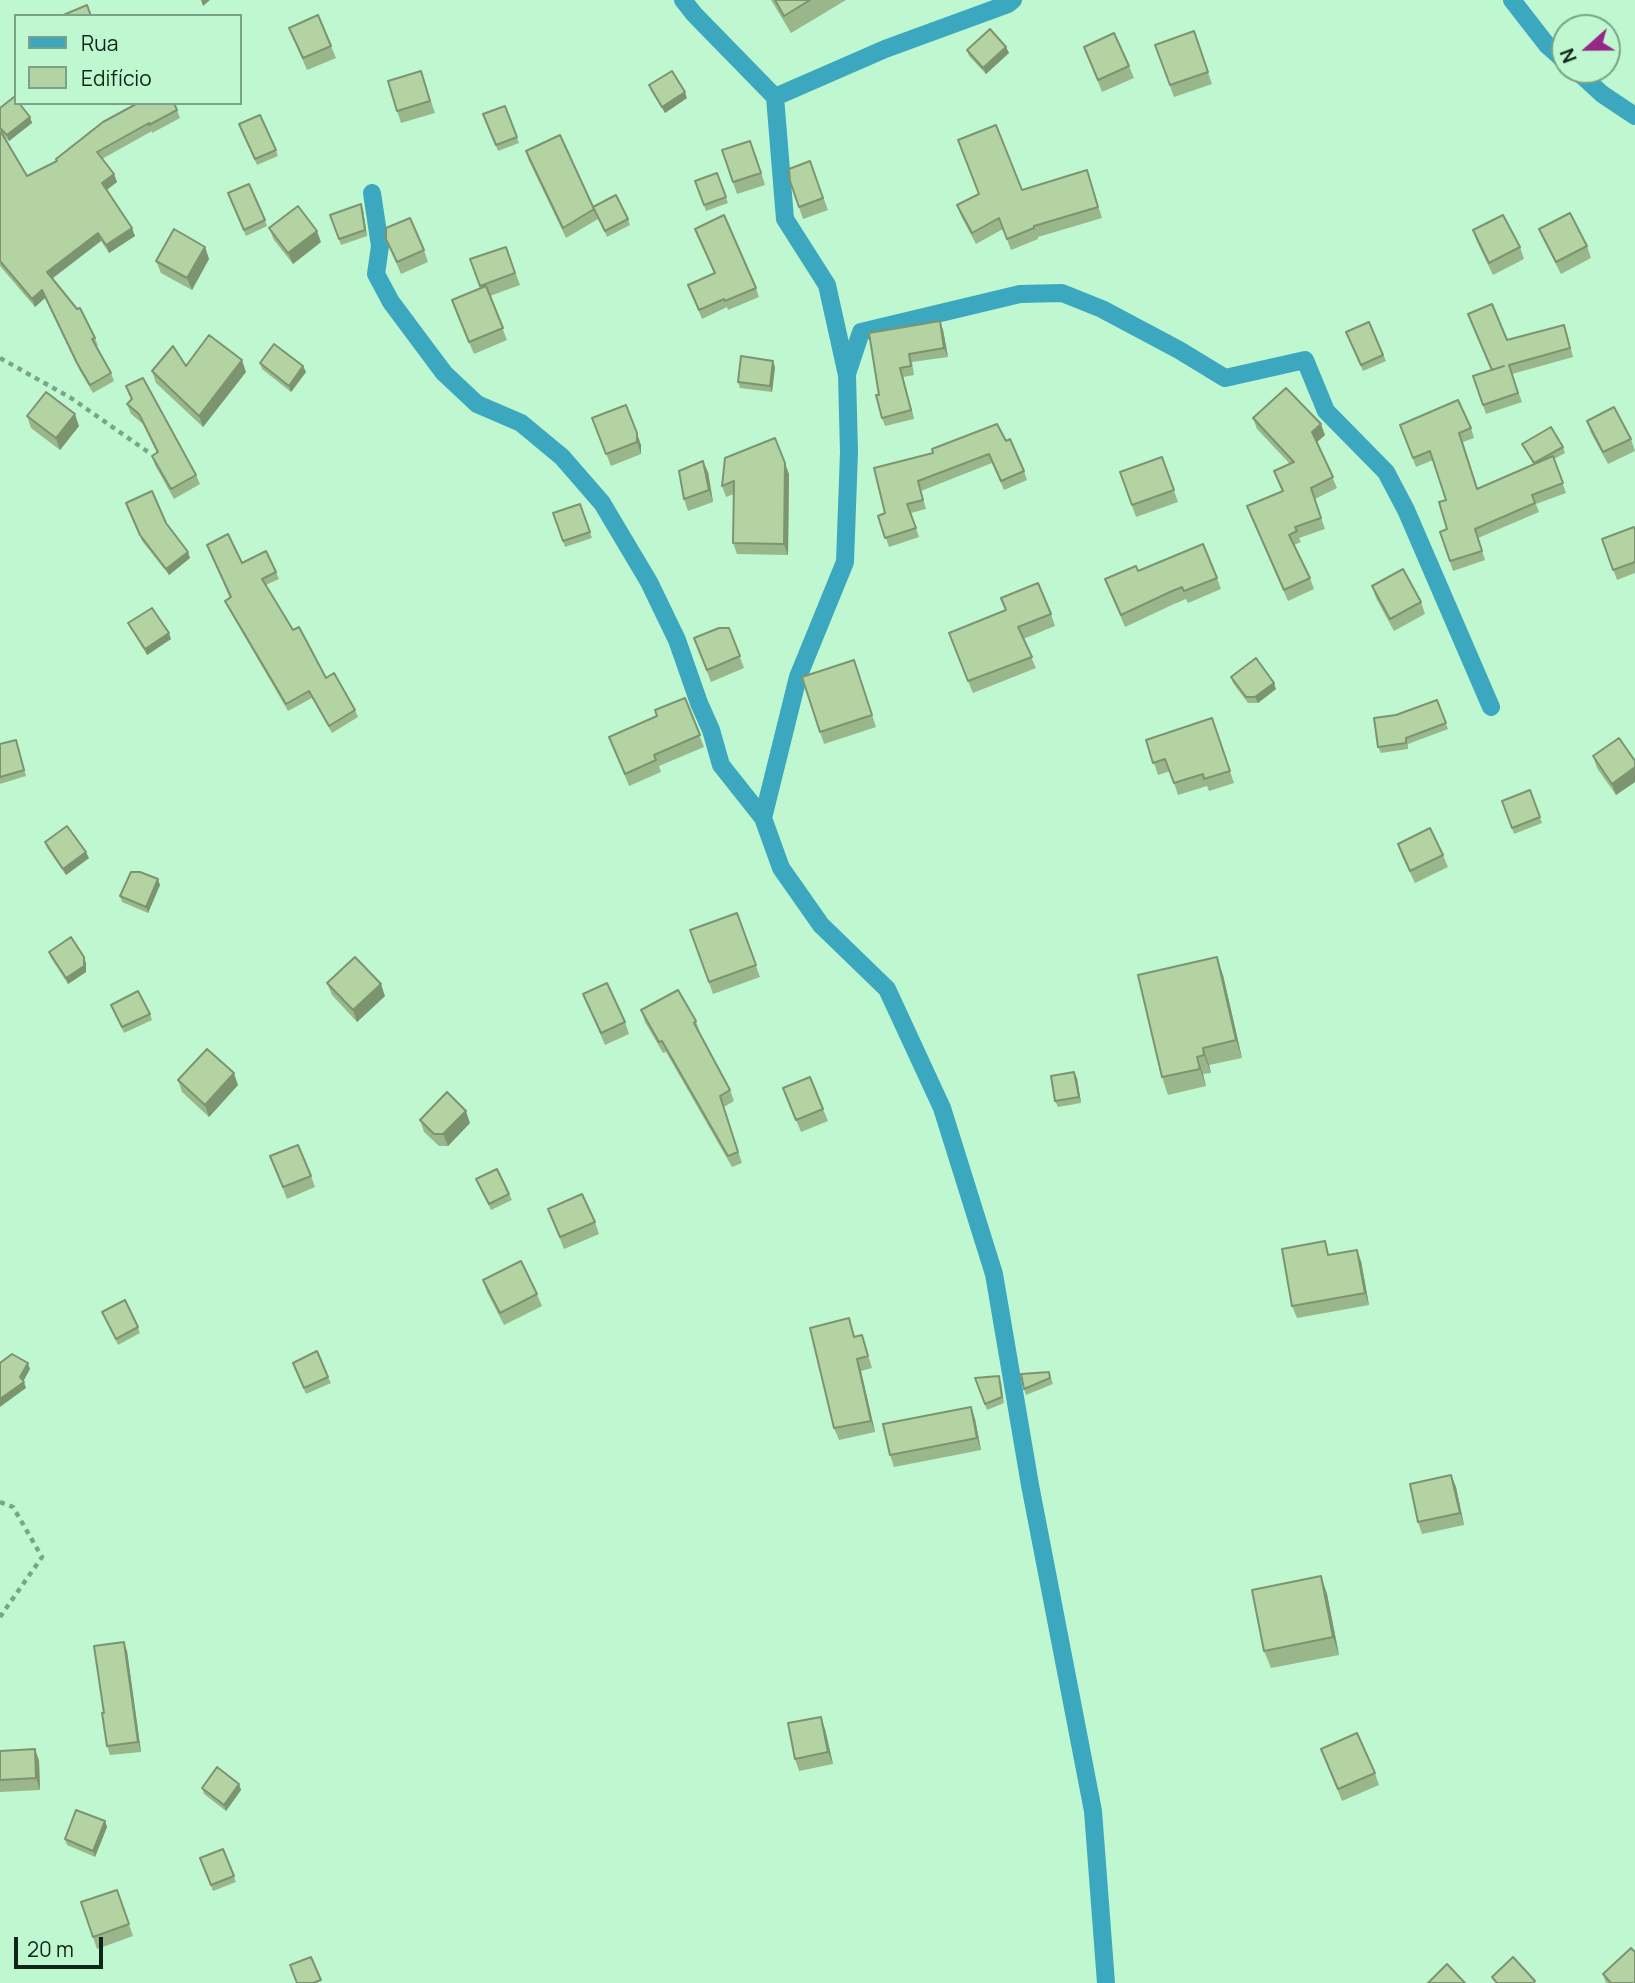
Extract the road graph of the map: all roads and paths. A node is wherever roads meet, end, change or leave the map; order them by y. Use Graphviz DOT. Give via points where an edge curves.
graph roads {
  1 [pos="683,0"];
  2 [pos="1013,0"];
  3 [pos="1512,0"];
  4 [pos="1551,49"];
  5 [pos="1592,84"];
  6 [pos="775,97"];
  7 [pos="1635,116"];
  8 [pos="372,193"];
  9 [pos="0,358"];
  10 [pos="847,375"];
  11 [pos="151,454"];
  12 [pos="1491,707"];
  13 [pos="763,818"];
  14 [pos="0,1502"];
  15 [pos="0,1617"];
  16 [pos="1106,1983"];
  1 -- 6 [label="street"];
  2 -- 6 [label="street"];
  3 -- 4 [label="street"];
  5 -- 7 [label="street"];
  6 -- 10 [label="street" via="785,219 827,285"];
  8 -- 13 [label="street" via="380,246 376,274 391,302 444,373 477,404 521,423 562,457 602,503 677,639 721,765"];
  9 -- 11 [label="path" via="71,398"];
  10 -- 12 [label="street" via="861,332 1020,294 1062,293 1092,305 1226,378 1305,360 1326,411 1386,472"];
  10 -- 13 [label="street" via="845,562 798,677"];
  13 -- 16 [label="street" via="781,868 821,925 887,989 942,1108 994,1274 1093,1811"];
  14 -- 15 [label="path" via="13,1507 42,1557"];
}
